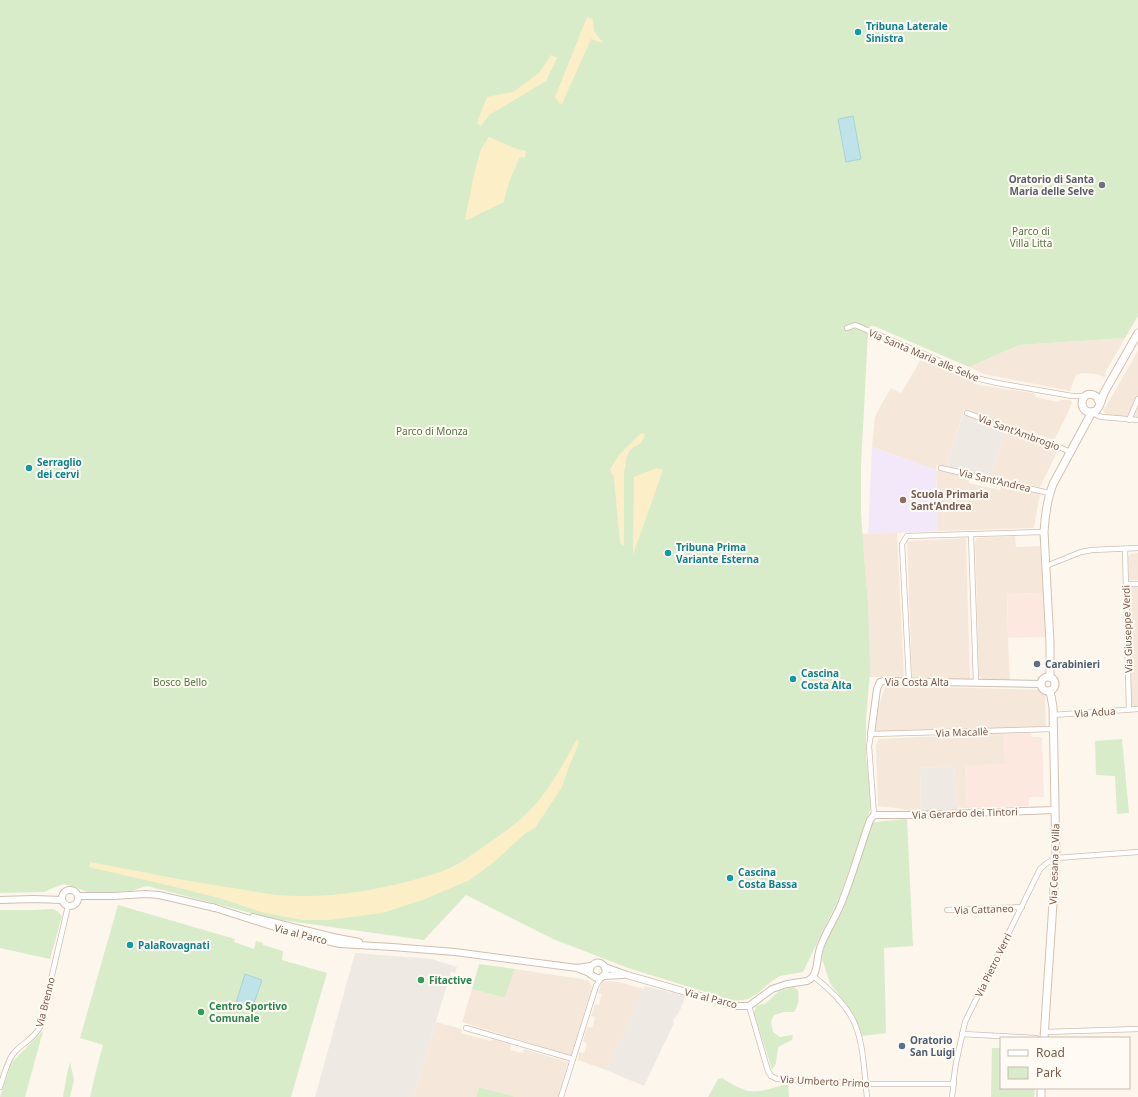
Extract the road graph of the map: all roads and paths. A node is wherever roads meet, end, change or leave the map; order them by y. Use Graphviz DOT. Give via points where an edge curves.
graph roads {
  1 [pos="847,328"];
  2 [pos="1138,333"];
  3 [pos="1113,378"];
  4 [pos="1090,395"];
  5 [pos="1072,396"];
  6 [pos="1138,399"];
  7 [pos="1091,408"];
  8 [pos="967,413"];
  9 [pos="1129,420"];
  10 [pos="1138,420"];
  11 [pos="1070,452"];
  12 [pos="941,468"];
  13 [pos="1049,493"];
  14 [pos="1044,532"];
  15 [pos="971,534"];
  16 [pos="1125,548"];
  17 [pos="1138,548"];
  18 [pos="1046,566"];
  19 [pos="1126,584"];
  20 [pos="1138,584"];
  21 [pos="1050,677"];
  22 [pos="909,681"];
  23 [pos="976,683"];
  24 [pos="1041,684"];
  25 [pos="1050,691"];
  26 [pos="1138,709"];
  27 [pos="1129,710"];
  28 [pos="1053,715"];
  29 [pos="1053,729"];
  30 [pos="871,734"];
  31 [pos="1055,810"];
  32 [pos="874,815"];
  33 [pos="1138,852"];
  34 [pos="1056,858"];
  35 [pos="78,896"];
  36 [pos="0,900"];
  37 [pos="62,900"];
  38 [pos="68,906"];
  39 [pos="1022,907"];
  40 [pos="947,910"];
  41 [pos="591,966"];
  42 [pos="605,967"];
  43 [pos="577,968"];
  44 [pos="591,975"];
  45 [pos="627,975"];
  46 [pos="813,976"];
  47 [pos="602,977"];
  48 [pos="596,986"];
  49 [pos="749,1006"];
  50 [pos="466,1028"];
  51 [pos="1138,1029"];
  52 [pos="962,1034"];
  53 [pos="1045,1035"];
  54 [pos="1018,1037"];
  55 [pos="573,1059"];
  56 [pos="954,1083"];
  57 [pos="866,1084"];
  58 [pos="0,1087"];
  59 [pos="561,1097"];
  60 [pos="867,1097"];
  61 [pos="952,1097"];
  1 -- 5 [label="street, Via Santa Maria alle Selve" via="855,326 879,335 980,379"];
  2 -- 3 [label="main road"];
  3 -- 4 [label="main road"];
  3 -- 7 [label="main road"];
  4 -- 5 [label="street, Via Santa Maria alle Selve"];
  4 -- 7 [label="main road" via="1097,397"];
  4 -- 7 [label="main road" via="1082,400"];
  5 -- 7 [label="street, Via Santa Maria alle Selve"];
  6 -- 9 [label="street"];
  7 -- 9 [label="street, Via Santa Maria alle Selve" via="1098,416"];
  7 -- 11 [label="main road"];
  8 -- 11 [label="street, Via Sant'Ambrogio"];
  9 -- 10 [label="street, Via Santa Maria alle Selve"];
  11 -- 13 [label="main road"];
  12 -- 13 [label="street, Via Sant'Andrea"];
  13 -- 14 [label="main road"];
  14 -- 15 [label="street"];
  14 -- 18 [label="main road"];
  15 -- 22 [label="street" via="907,536 902,544"];
  15 -- 23 [label="street"];
  16 -- 17 [label="street"];
  16 -- 18 [label="street" via="1081,552"];
  16 -- 19 [label="street, Via Giuseppe Verdi"];
  18 -- 21 [label="main road"];
  19 -- 20 [label="street"];
  19 -- 27 [label="street, Via Giuseppe Verdi"];
  21 -- 24 [label="main road" via="1043,679"];
  21 -- 25 [label="main road" via="1056,684"];
  22 -- 23 [label="street, Via Costa Alta"];
  22 -- 30 [label="street, Via Costa Alta" via="880,682"];
  23 -- 24 [label="street, Via Costa Alta"];
  24 -- 25 [label="main road" via="1045,690"];
  25 -- 28 [label="main road, Via Cesana e Villa"];
  26 -- 27 [label="street, Via Adua"];
  27 -- 28 [label="street, Via Adua"];
  28 -- 29 [label="main road, Via Cesana e Villa"];
  29 -- 30 [label="street, Via Macallè"];
  29 -- 31 [label="main road, Via Cesana e Villa"];
  30 -- 32 [label="street, Via Costa Alta" via="869,746"];
  31 -- 32 [label="street, Via Gerardo dei Tintori"];
  31 -- 34 [label="main road, Via Cesana e Villa"];
  32 -- 46 [label="street" via="841,903 820,948"];
  33 -- 34 [label="street"];
  34 -- 39 [label="street, Via Pietro Verri" via="1040,869"];
  34 -- 53 [label="main road, Via Cesana e Villa"];
  35 -- 37 [label="street" via="75,891 68,890 62,895"];
  35 -- 38 [label="street" via="75,904"];
  35 -- 43 [label="street, Via al Parco" via="159,895 212,907 293,933 340,944 497,957"];
  36 -- 37 [label="street"];
  37 -- 38 [label="street"];
  38 -- 58 [label="street, Via Brenno" via="40,1027 36,1034 14,1053"];
  39 -- 40 [label="street, Via Cattaneo"];
  39 -- 52 [label="street, Via Pietro Verri" via="965,1022"];
  41 -- 42 [label="street" via="598,963"];
  41 -- 43 [label="street, Via al Parco"];
  41 -- 44 [label="street"];
  42 -- 45 [label="street, Via al Parco"];
  42 -- 47 [label="street" via="606,972"];
  43 -- 44 [label="street, Via al Parco"];
  44 -- 47 [label="street" via="596,978"];
  44 -- 48 [label="street"];
  45 -- 47 [label="street, Via al Parco"];
  45 -- 49 [label="street, Via al Parco" via="735,1006"];
  46 -- 49 [label="street, Via al Parco" via="807,981 772,989"];
  46 -- 57 [label="street" via="831,991 851,1016 862,1052"];
  47 -- 48 [label="street"];
  48 -- 55 [label="street"];
  49 -- 57 [label="street, Via Umberto Primo" via="771,1076 777,1079"];
  50 -- 55 [label="street"];
  51 -- 53 [label="street"];
  52 -- 54 [label="street"];
  52 -- 56 [label="street, Via Pietro Verri"];
  55 -- 59 [label="street"];
  56 -- 57 [label="street, Via Umberto Primo"];
  56 -- 61 [label="street, Via Pietro Verri"];
  57 -- 60 [label="street"];
}
